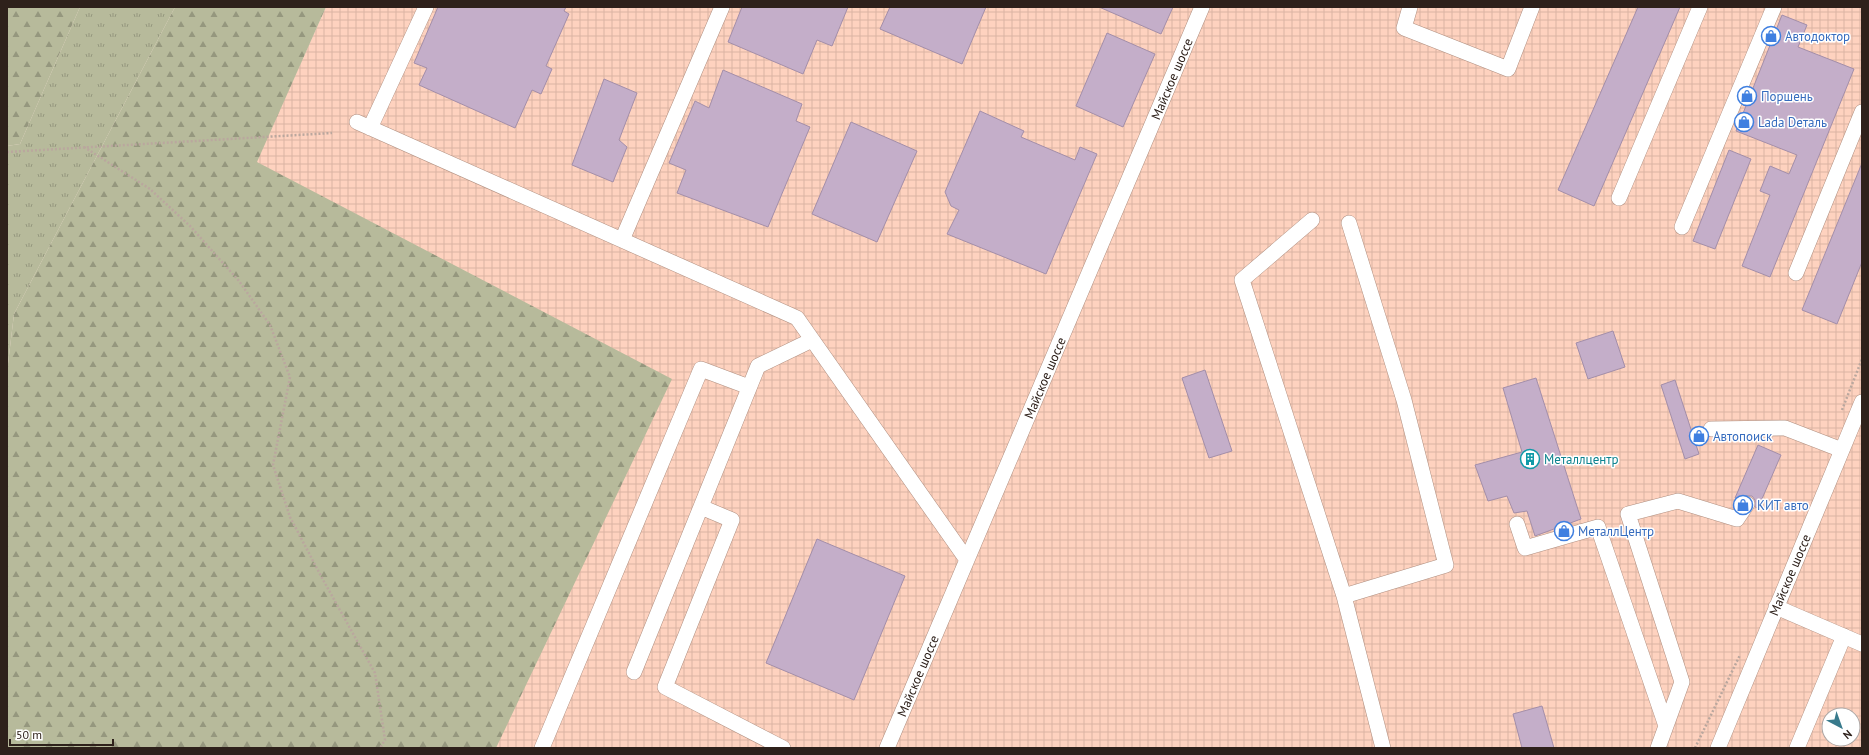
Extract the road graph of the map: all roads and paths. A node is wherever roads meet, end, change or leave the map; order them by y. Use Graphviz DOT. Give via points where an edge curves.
graph roads {
  1 [pos="426,7"];
  2 [pos="722,7"];
  3 [pos="1202,7"];
  4 [pos="1410,7"];
  5 [pos="1532,7"];
  6 [pos="1700,7"];
  7 [pos="1774,7"];
  8 [pos="1862,112"];
  9 [pos="332,133"];
  10 [pos="84,146"];
  11 [pos="7,152"];
  12 [pos="1619,198"];
  13 [pos="1312,220"];
  14 [pos="1349,223"];
  15 [pos="1682,227"];
  16 [pos="622,240"];
  17 [pos="1796,273"];
  18 [pos="812,340"];
  19 [pos="749,387"];
  20 [pos="1862,402"];
  21 [pos="1711,429"];
  22 [pos="1842,450"];
  23 [pos="1747,504"];
  24 [pos="701,507"];
  25 [pos="1517,524"];
  26 [pos="967,560"];
  27 [pos="1344,596"];
  28 [pos="1776,606"];
  29 [pos="1844,636"];
  30 [pos="1862,644"];
  31 [pos="634,672"];
  32 [pos="1666,726"];
  33 [pos="380,748"];
  34 [pos="542,748"];
  35 [pos="783,748"];
  36 [pos="887,748"];
  37 [pos="1383,748"];
  38 [pos="1658,748"];
  39 [pos="1718,748"];
  40 [pos="1798,748"];
  1 -- 16 [label="street" via="363,126"];
  2 -- 16 [label="street"];
  3 -- 26 [label="street, Майское шоссе"];
  4 -- 5 [label="street" via="1404,28 1508,69"];
  6 -- 12 [label="street"];
  7 -- 15 [label="street"];
  8 -- 17 [label="street"];
  9 -- 10 [label="path"];
  10 -- 11 [label="path"];
  10 -- 33 [label="path" via="150,189 190,226 239,281 270,325 290,377 273,465 290,517 375,673 385,740"];
  13 -- 27 [label="street" via="1242,280"];
  14 -- 27 [label="street" via="1404,400 1446,565"];
  16 -- 18 [label="street" via="797,318"];
  18 -- 19 [label="street" via="758,366"];
  18 -- 26 [label="street"];
  19 -- 24 [label="street"];
  19 -- 34 [label="street" via="701,369"];
  20 -- 22 [label="street, Майское шоссе"];
  21 -- 22 [label="street" via="1785,428"];
  22 -- 28 [label="street, Майское шоссе"];
  23 -- 32 [label="street" via="1737,519 1678,501 1628,514 1682,682"];
  24 -- 31 [label="street"];
  24 -- 35 [label="street" via="732,520 665,687"];
  25 -- 32 [label="street" via="1525,548 1598,527"];
  26 -- 36 [label="street, Майское шоссе"];
  27 -- 37 [label="street"];
  28 -- 29 [label="street"];
  28 -- 39 [label="street, Майское шоссе"];
  29 -- 30 [label="street"];
  29 -- 40 [label="street"];
  32 -- 38 [label="street"];
}
